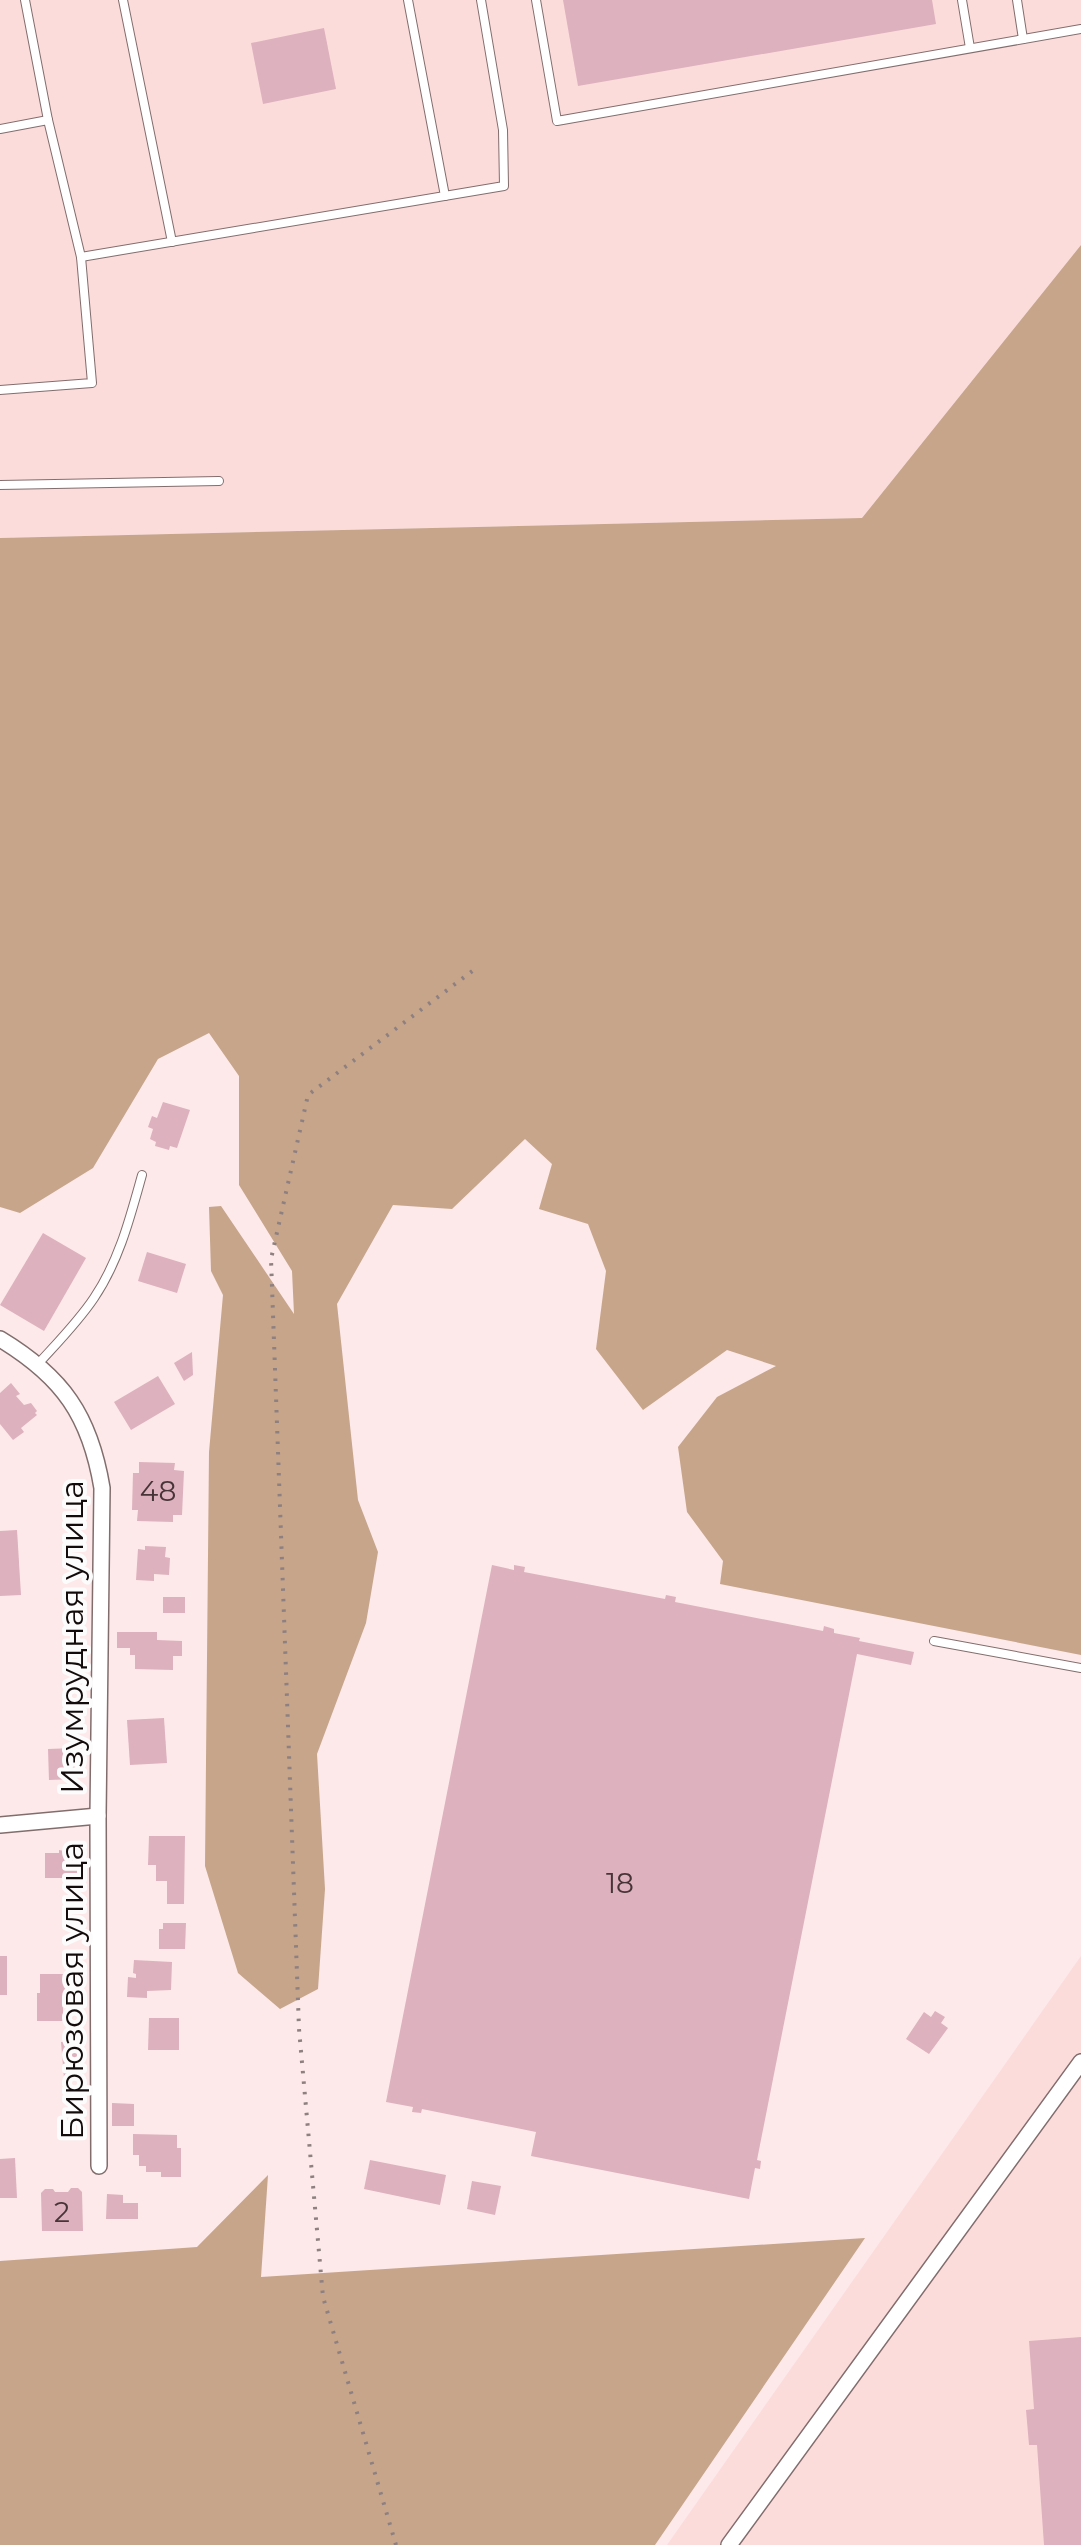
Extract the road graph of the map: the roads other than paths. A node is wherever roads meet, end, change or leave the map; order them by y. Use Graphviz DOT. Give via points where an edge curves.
graph roads {
  1 [pos="25,0"];
  2 [pos="124,0"];
  3 [pos="408,0"];
  4 [pos="481,0"];
  5 [pos="536,0"];
  6 [pos="962,0"];
  7 [pos="1016,0"];
  8 [pos="1081,28"];
  9 [pos="1023,39"];
  10 [pos="970,48"];
  11 [pos="48,120"];
  12 [pos="0,129"];
  13 [pos="445,196"];
  14 [pos="172,242"];
  15 [pos="81,257"];
  16 [pos="0,390"];
  17 [pos="219,480"];
  18 [pos="0,485"];
  19 [pos="142,1175"];
  20 [pos="0,1339"];
  21 [pos="38,1364"];
  22 [pos="934,1641"];
  23 [pos="1081,1668"];
  24 [pos="98,1816"];
  25 [pos="0,1826"];
  26 [pos="1081,2062"];
  27 [pos="99,2166"];
  28 [pos="729,2545"];
  1 -- 11 [label="lane"];
  2 -- 14 [label="lane"];
  3 -- 13 [label="lane"];
  4 -- 13 [label="lane" via="503,130 504,186"];
  5 -- 10 [label="lane" via="557,122"];
  6 -- 10 [label="lane"];
  7 -- 9 [label="lane"];
  8 -- 9 [label="lane"];
  9 -- 10 [label="lane"];
  11 -- 12 [label="lane"];
  11 -- 15 [label="lane"];
  13 -- 14 [label="lane"];
  14 -- 15 [label="lane"];
  15 -- 16 [label="lane" via="92,384"];
  17 -- 18 [label="lane"];
  19 -- 21 [label="lane" via="109,1272"];
  20 -- 21 [label="street, Изумрудная улица"];
  21 -- 24 [label="street, Изумрудная улица" via="84,1423 102,1488"];
  22 -- 23 [label="lane"];
  24 -- 25 [label="street, Изумрудная улица"];
  24 -- 27 [label="street, Бирюзовая улица"];
  26 -- 28 [label="street"];
}
